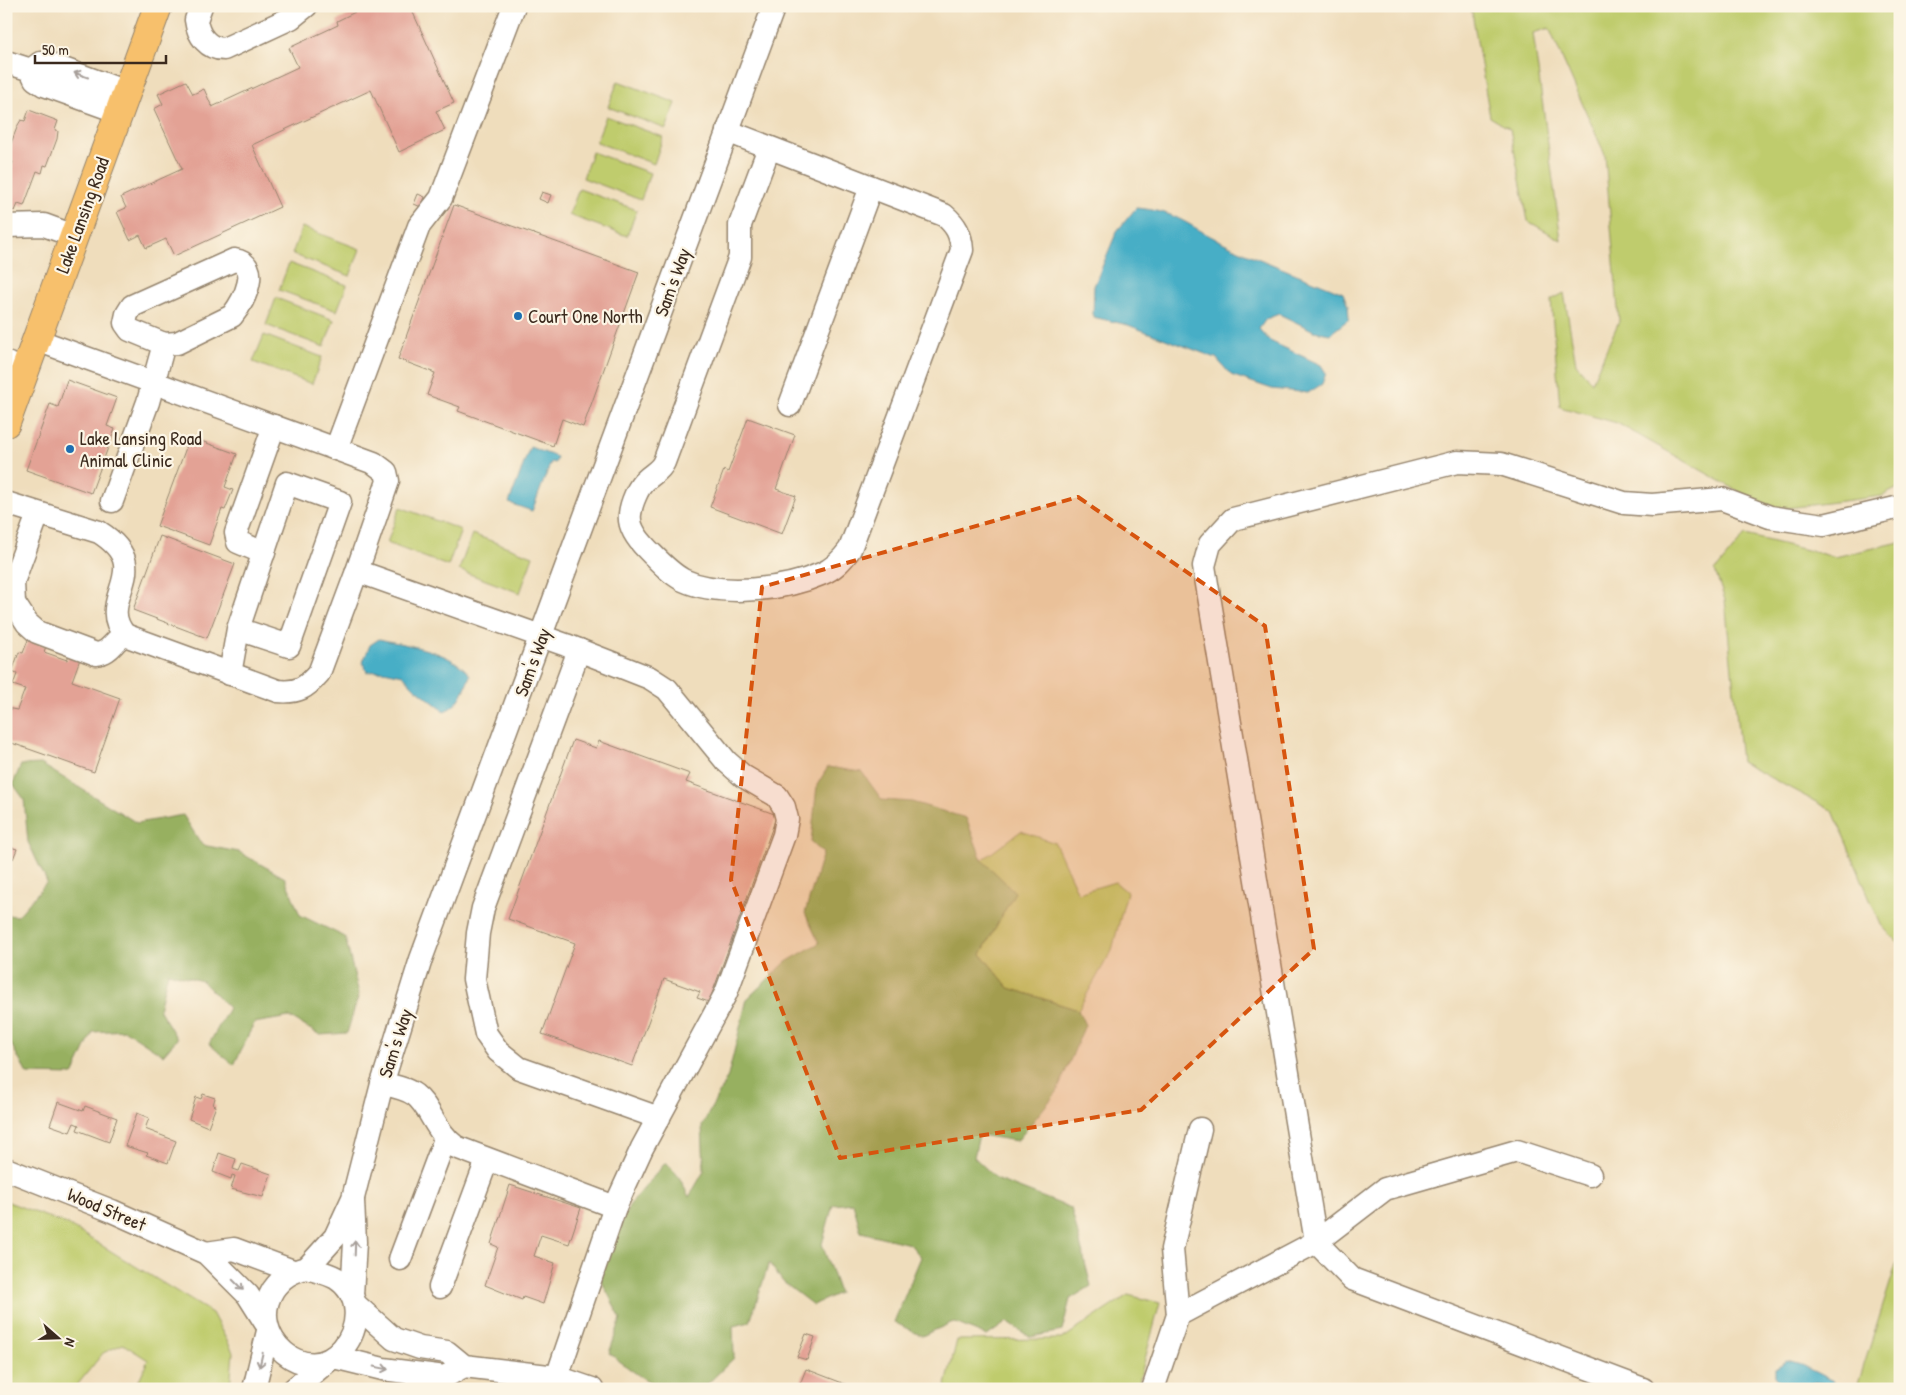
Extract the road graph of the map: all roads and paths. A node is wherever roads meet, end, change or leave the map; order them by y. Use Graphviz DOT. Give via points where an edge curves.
graph roads {
  1 [pos="158,6"];
  2 [pos="202,6"];
  3 [pos="306,6"];
  4 [pos="514,6"];
  5 [pos="774,6"];
  6 [pos="6,62"];
  7 [pos="123,102"];
  8 [pos="727,131"];
  9 [pos="769,148"];
  10 [pos="871,187"];
  11 [pos="6,226"];
  12 [pos="74,236"];
  13 [pos="37,340"];
  14 [pos="164,344"];
  15 [pos="16,366"];
  16 [pos="152,382"];
  17 [pos="790,405"];
  18 [pos="6,423"];
  19 [pos="274,426"];
  20 [pos="336,449"];
  21 [pos="258,471"];
  22 [pos="287,483"];
  23 [pos="112,501"];
  24 [pos="6,503"];
  25 [pos="1900,507"];
  26 [pos="38,514"];
  27 [pos="264,553"];
  28 [pos="357,571"];
  29 [pos="238,629"];
  30 [pos="125,635"];
  31 [pos="541,636"];
  32 [pos="579,650"];
  33 [pos="230,674"];
  34 [pos="382,1084"];
  35 [pos="659,1118"];
  36 [pos="1200,1129"];
  37 [pos="445,1139"];
  38 [pos="487,1160"];
  39 [pos="6,1169"];
  40 [pos="1590,1176"];
  41 [pos="353,1198"];
  42 [pos="615,1207"];
  43 [pos="1316,1242"];
  44 [pos="206,1253"];
  45 [pos="400,1259"];
  46 [pos="300,1269"];
  47 [pos="440,1287"];
  48 [pos="354,1301"];
  49 [pos="1178,1315"];
  50 [pos="266,1326"];
  51 [pos="332,1358"];
  52 [pos="464,1366"];
  53 [pos="557,1377"];
  54 [pos="254,1389"];
  55 [pos="294,1389"];
  56 [pos="592,1389"];
  57 [pos="1153,1389"];
  58 [pos="1643,1389"];
  1 -- 7 [label="main road, Lake Lansing Road"];
  2 -- 3 [label="street" via="196,20 205,42 224,49 291,18"];
  4 -- 20 [label="street" via="441,198 419,226"];
  5 -- 8 [label="street, Sam's Way"];
  6 -- 7 [label="street" via="31,70 40,63 50,64"];
  7 -- 12 [label="main road, Lake Lansing Road"];
  8 -- 9 [label="street"];
  8 -- 31 [label="street, Sam's Way"];
  9 -- 10 [label="street"];
  9 -- 10 [label="street" via="740,225 740,257 664,462 660,470 639,488 630,514 631,525 640,542 667,569 684,580 749,591 767,589 821,574 838,564 850,550 962,250 961,237 954,223 944,215"];
  10 -- 17 [label="street"];
  11 -- 12 [label="street" via="44,226"];
  12 -- 13 [label="main road, Lake Lansing Road"];
  13 -- 15 [label="main road, Lake Lansing Road"];
  13 -- 16 [label="street"];
  14 -- 14 [label="street" via="176,343 232,316 251,274 249,267 243,261 234,260 132,306 125,323 130,330"];
  14 -- 16 [label="street"];
  15 -- 18 [label="main road, Lake Lansing Road"];
  16 -- 19 [label="street"];
  16 -- 23 [label="street" via="148,402"];
  19 -- 20 [label="street"];
  19 -- 21 [label="street"];
  20 -- 28 [label="street" via="374,463 386,472 388,481"];
  21 -- 22 [label="street"];
  21 -- 27 [label="street" via="236,533 238,542"];
  22 -- 27 [label="street"];
  22 -- 29 [label="street" via="340,502 289,646"];
  24 -- 26 [label="street"];
  25 -- 43 [label="street" via="1824,525 1770,518 1722,499 1652,505 1624,503 1501,464 1458,462 1233,519 1210,544 1204,566"];
  26 -- 30 [label="street" via="99,532 121,550 126,577 114,617"];
  26 -- 30 [label="street" via="13,582 14,603 27,623 36,632 96,654 106,653"];
  27 -- 29 [label="street"];
  28 -- 31 [label="street"];
  28 -- 33 [label="street" via="319,673 308,686 294,692 278,691"];
  29 -- 33 [label="street"];
  30 -- 33 [label="street"];
  31 -- 32 [label="street"];
  31 -- 34 [label="street, Sam's Way" via="421,959"];
  32 -- 35 [label="street" via="483,908 474,978 486,1034 493,1047 506,1059 520,1068"];
  32 -- 35 [label="street" via="650,678 667,689 726,761 743,776 776,796 787,819 726,993"];
  34 -- 37 [label="street" via="405,1090 418,1098"];
  34 -- 41 [label="street, Sam's Way"];
  35 -- 42 [label="street"];
  36 -- 49 [label="street" via="1172,1249"];
  37 -- 38 [label="street"];
  37 -- 45 [label="street"];
  38 -- 42 [label="street"];
  38 -- 47 [label="street"];
  39 -- 44 [label="street, Wood Street"];
  40 -- 43 [label="street" via="1517,1151 1385,1189"];
  41 -- 46 [label="street, Sam's Way" via="335,1236"];
  48 -- 41 [label="street, Sam's Way, one-way"];
  42 -- 53 [label="street"];
  43 -- 49 [label="street"];
  43 -- 58 [label="street" via="1352,1279"];
  44 -- 46 [label="street" via="234,1249"];
  44 -- 50 [label="street, Wood Street, one-way" via="248,1295"];
  46 -- 48 [label="street" via="336,1278"];
  46 -- 50 [label="street" via="278,1282 268,1298"];
  48 -- 51 [label="street" via="353,1333"];
  48 -- 52 [label="street" via="394,1339 420,1348 447,1352"];
  49 -- 57 [label="street"];
  50 -- 51 [label="street" via="280,1349 294,1360 316,1364"];
  50 -- 54 [label="street, one-way"];
  51 -- 52 [label="street, one-way" via="445,1377"];
  51 -- 55 [label="street"];
  52 -- 53 [label="street"];
  53 -- 56 [label="street"];
}
